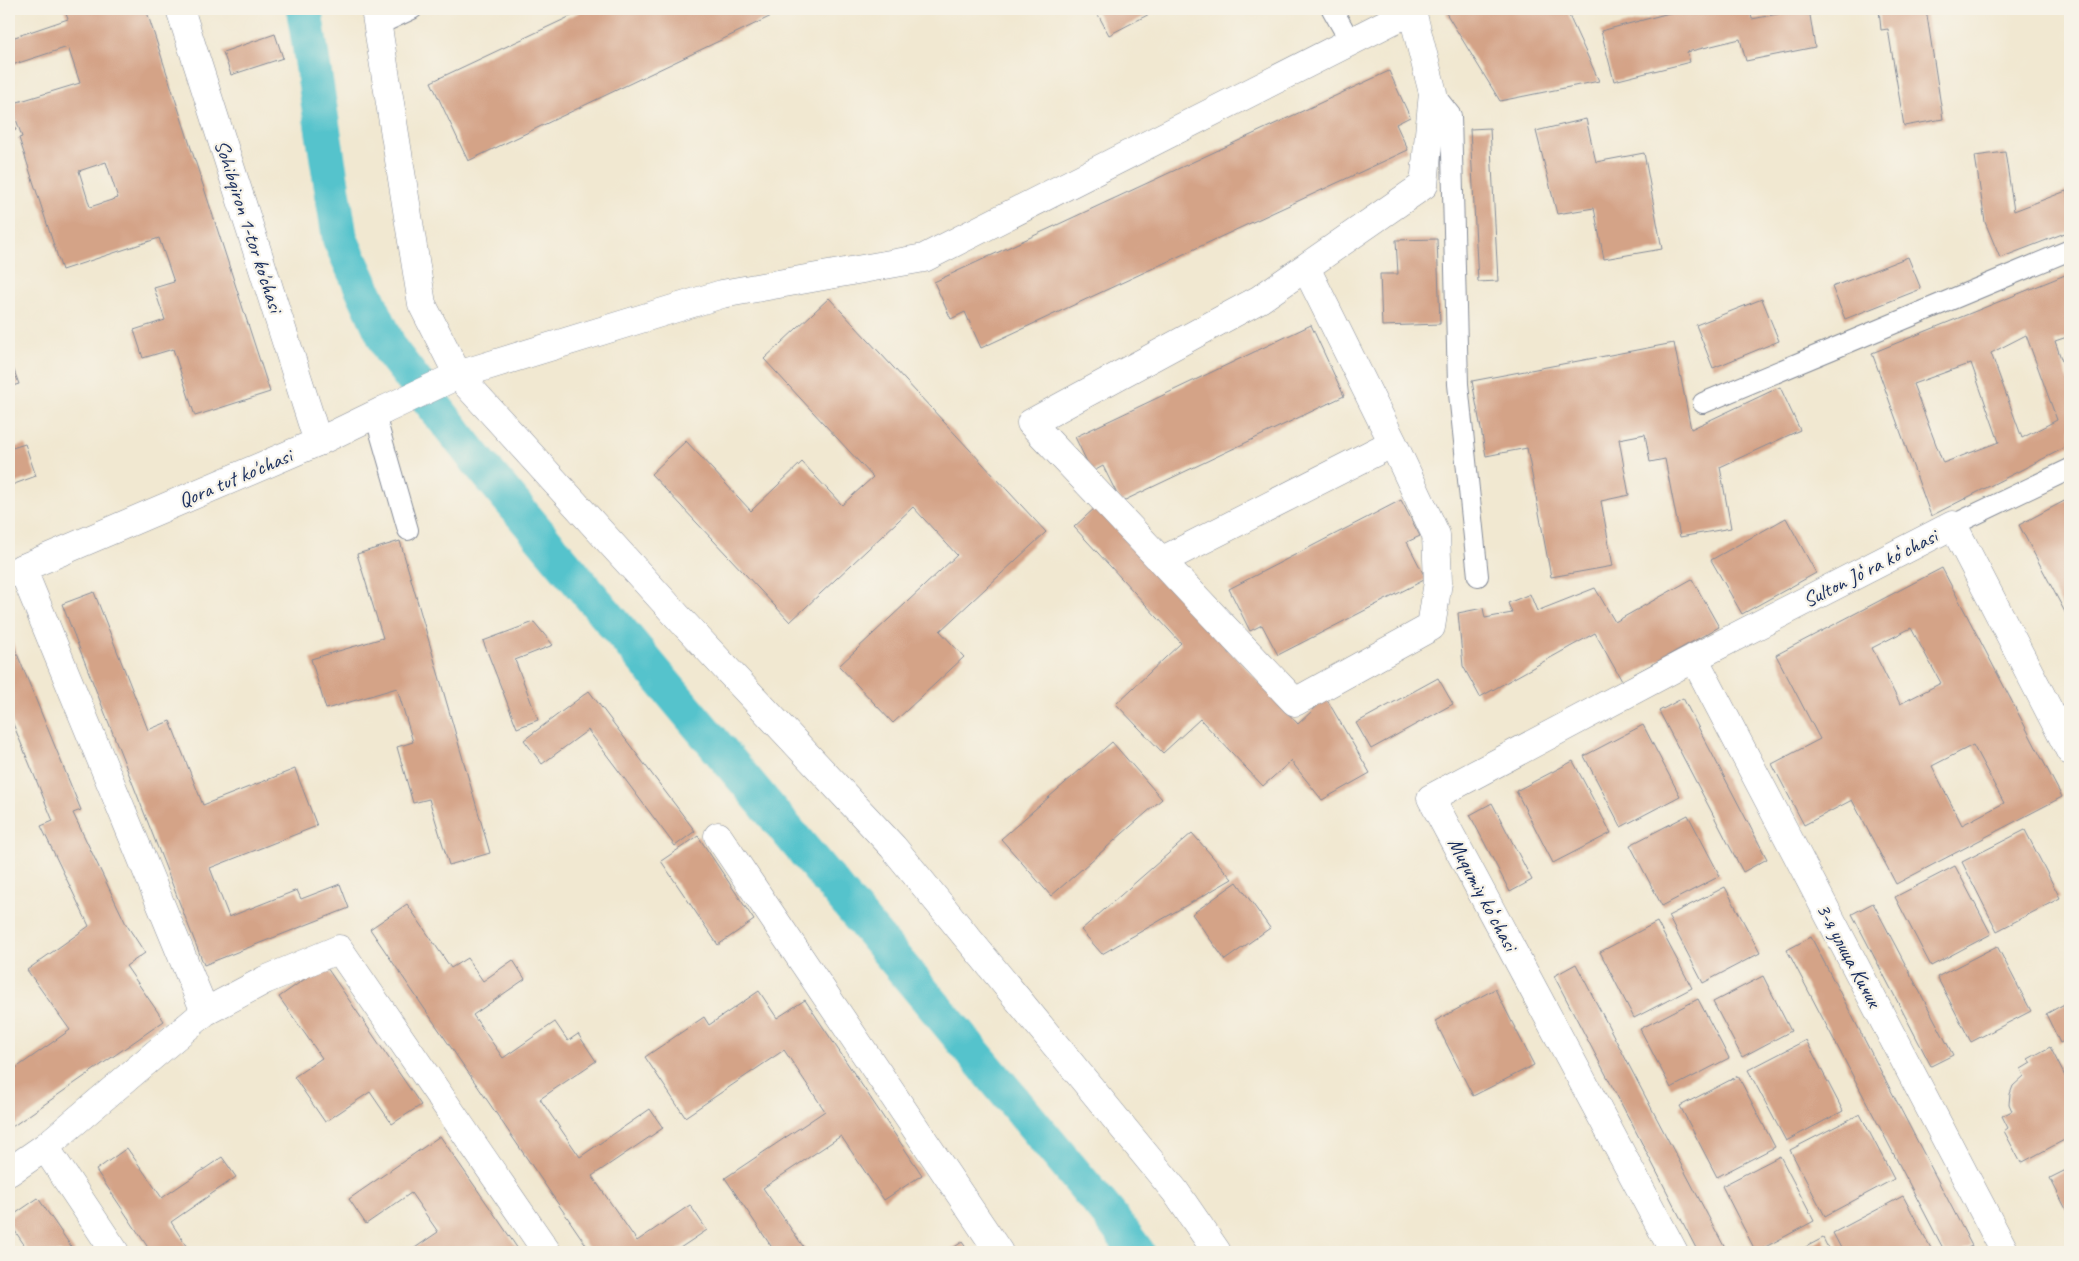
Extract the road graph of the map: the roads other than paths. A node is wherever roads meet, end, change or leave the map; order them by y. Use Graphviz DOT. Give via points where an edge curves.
graph roads {
  1 [pos="180,9"];
  2 [pos="412,9"];
  3 [pos="1332,9"];
  4 [pos="1413,10"];
  5 [pos="376,17"];
  6 [pos="1350,40"];
  7 [pos="1433,93"];
  8 [pos="2070,250"];
  9 [pos="1306,268"];
  10 [pos="457,376"];
  11 [pos="1703,404"];
  12 [pos="380,412"];
  13 [pos="318,442"];
  14 [pos="1393,444"];
  15 [pos="2070,469"];
  16 [pos="1953,525"];
  17 [pos="408,530"];
  18 [pos="1163,560"];
  19 [pos="15,571"];
  20 [pos="1478,576"];
  21 [pos="1694,658"];
  22 [pos="2070,751"];
  23 [pos="718,836"];
  24 [pos="205,1012"];
  25 [pos="45,1147"];
  26 [pos="9,1172"];
  27 [pos="115,1252"];
  28 [pos="547,1252"];
  29 [pos="999,1252"];
  30 [pos="1217,1252"];
  31 [pos="1674,1252"];
  32 [pos="2004,1252"];
  1 -- 13 [label="street, Sohibqiron 1-tor ko'chasi"];
  2 -- 5 [label="lane"];
  3 -- 6 [label="lane"];
  4 -- 6 [label="street, Qora tut ko'chasi"];
  4 -- 7 [label="street"];
  5 -- 10 [label="street" via="422,304"];
  6 -- 10 [label="street, Qora tut ko'chasi" via="924,258 722,294"];
  7 -- 9 [label="street" via="1424,185"];
  7 -- 20 [label="lane" via="1451,116 1458,384"];
  8 -- 11 [label="lane"];
  9 -- 14 [label="street"];
  9 -- 18 [label="street" via="1260,299 1031,423"];
  10 -- 12 [label="street, Qora tut ko'chasi"];
  10 -- 30 [label="street" via="893,847 1175,1191"];
  12 -- 13 [label="street, Qora tut ko'chasi"];
  12 -- 17 [label="lane"];
  13 -- 19 [label="street, Qora tut ko'chasi"];
  14 -- 18 [label="street"];
  14 -- 18 [label="street" via="1436,535 1438,582 1431,627 1295,702"];
  15 -- 16 [label="lane"];
  16 -- 21 [label="street, Sulton Joʻra koʻchasi"];
  16 -- 22 [label="street, Sulton Joʻra koʻchasi"];
  19 -- 24 [label="street"];
  21 -- 31 [label="street, Muqumiy koʻchasi" via="1431,798"];
  21 -- 32 [label="street, 3-я улица Кичик"];
  23 -- 29 [label="street"];
  24 -- 25 [label="street"];
  24 -- 28 [label="street" via="265,980 339,949"];
  25 -- 26 [label="street"];
  25 -- 27 [label="street"];
}
